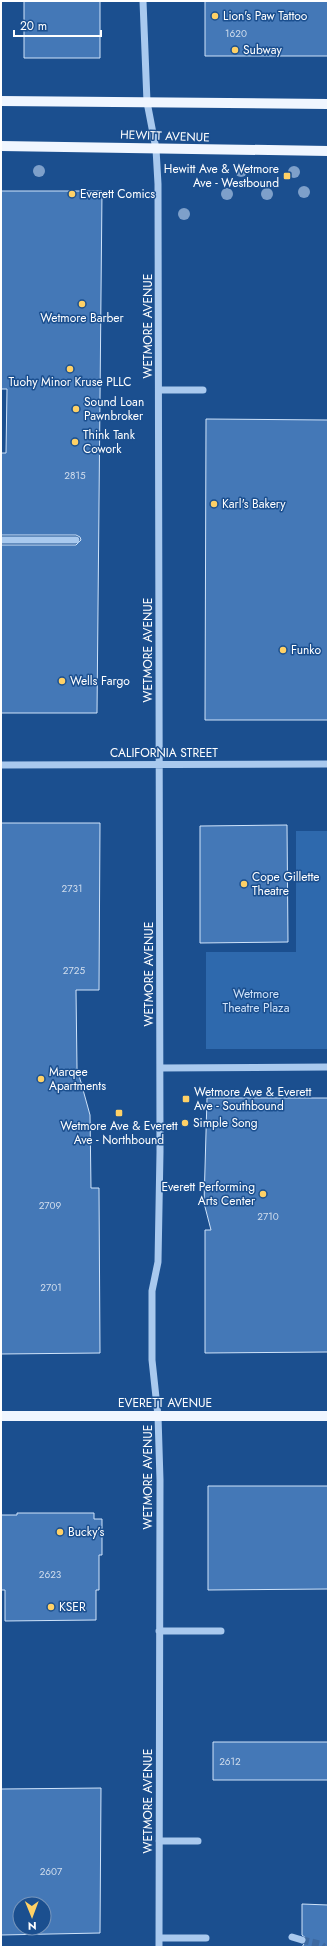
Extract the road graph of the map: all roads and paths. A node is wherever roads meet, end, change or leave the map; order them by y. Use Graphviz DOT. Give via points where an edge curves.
graph roads {
  1 [pos="143,1"];
  2 [pos="1,101"];
  3 [pos="147,102"];
  4 [pos="328,104"];
  5 [pos="1,146"];
  6 [pos="156,149"];
  7 [pos="328,151"];
  8 [pos="159,390"];
  9 [pos="203,390"];
  10 [pos="1,540"];
  11 [pos="76,540"];
  12 [pos="159,764"];
  13 [pos="328,764"];
  14 [pos="1,765"];
  15 [pos="328,1067"];
  16 [pos="160,1068"];
  17 [pos="1,1416"];
  18 [pos="158,1416"];
  19 [pos="328,1416"];
  20 [pos="159,1631"];
  21 [pos="221,1631"];
  22 [pos="159,1841"];
  23 [pos="198,1841"];
  24 [pos="292,1937"];
  25 [pos="159,1938"];
  26 [pos="206,1938"];
  27 [pos="302,1940"];
  28 [pos="159,1947"];
  1 -- 3 [label="street, WETMORE AVENUE"];
  2 -- 3 [label="main road"];
  3 -- 4 [label="main road"];
  3 -- 6 [label="street, WETMORE AVENUE"];
  5 -- 6 [label="main road, HEWITT AVENUE"];
  6 -- 7 [label="main road, HEWITT AVENUE"];
  6 -- 8 [label="street, WETMORE AVENUE"];
  8 -- 9 [label="street"];
  8 -- 12 [label="street, WETMORE AVENUE"];
  10 -- 11 [label="street"];
  12 -- 13 [label="street, CALIFORNIA STREET"];
  12 -- 14 [label="street, CALIFORNIA STREET"];
  12 -- 16 [label="street, WETMORE AVENUE"];
  15 -- 16 [label="street"];
  16 -- 18 [label="street, WETMORE AVENUE" via="158,1262 152,1291 152,1360"];
  17 -- 18 [label="main road, EVERETT AVENUE"];
  18 -- 19 [label="main road, EVERETT AVENUE"];
  18 -- 20 [label="street, WETMORE AVENUE"];
  20 -- 21 [label="street"];
  20 -- 22 [label="street, WETMORE AVENUE"];
  22 -- 23 [label="street"];
  22 -- 25 [label="street, WETMORE AVENUE"];
  24 -- 27 [label="street"];
  25 -- 26 [label="street"];
  25 -- 28 [label="street, WETMORE AVENUE"];
}
